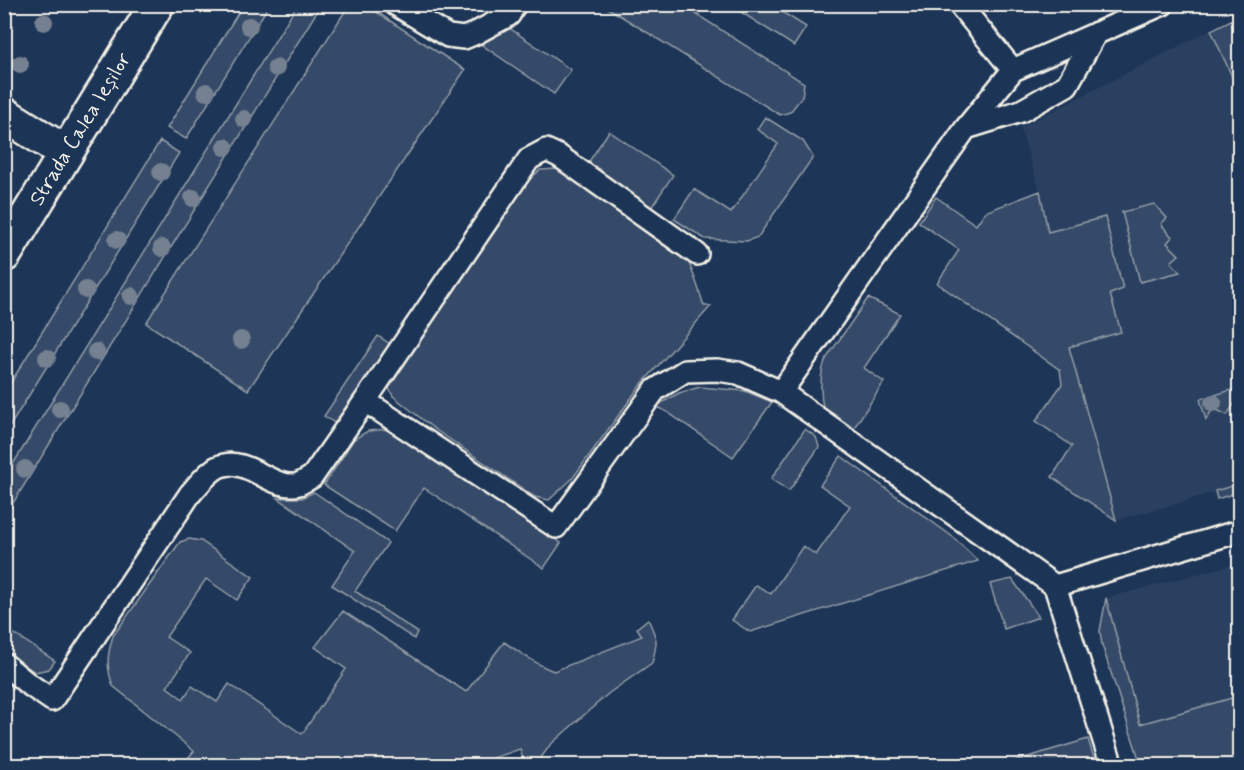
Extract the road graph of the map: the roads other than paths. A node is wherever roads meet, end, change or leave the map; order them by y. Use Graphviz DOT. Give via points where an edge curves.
graph roads {
  1 [pos="157,4"];
  2 [pos="395,4"];
  3 [pos="515,4"];
  4 [pos="959,4"];
  5 [pos="1163,4"];
  6 [pos="1096,33"];
  7 [pos="1013,70"];
  8 [pos="4,114"];
  9 [pos="966,128"];
  10 [pos="66,153"];
  11 [pos="697,254"];
  12 [pos="4,255"];
  13 [pos="781,392"];
  14 [pos="365,401"];
  15 [pos="1239,531"];
  16 [pos="1055,586"];
  17 [pos="4,664"];
  18 [pos="1112,765"];
  1 -- 10 [label="main road, Strada Calea Ieșilor"];
  2 -- 3 [label="lane" via="448,36 464,38 509,15"];
  4 -- 7 [label="lane"];
  5 -- 6 [label="lane"];
  6 -- 7 [label="lane"];
  6 -- 9 [label="lane" via="1067,85 1021,111"];
  7 -- 9 [label="lane"];
  8 -- 10 [label="main road"];
  9 -- 13 [label="lane"];
  10 -- 12 [label="main road, Strada Calea Ieșilor"];
  11 -- 14 [label="lane" via="546,150 529,159"];
  13 -- 14 [label="lane" via="738,373 685,371 655,390 556,527"];
  13 -- 16 [label="lane"];
  14 -- 17 [label="lane" via="312,477 298,484 286,484 246,467 231,465 217,468 200,482 51,700"];
  15 -- 16 [label="lane"];
  16 -- 18 [label="lane"];
}
